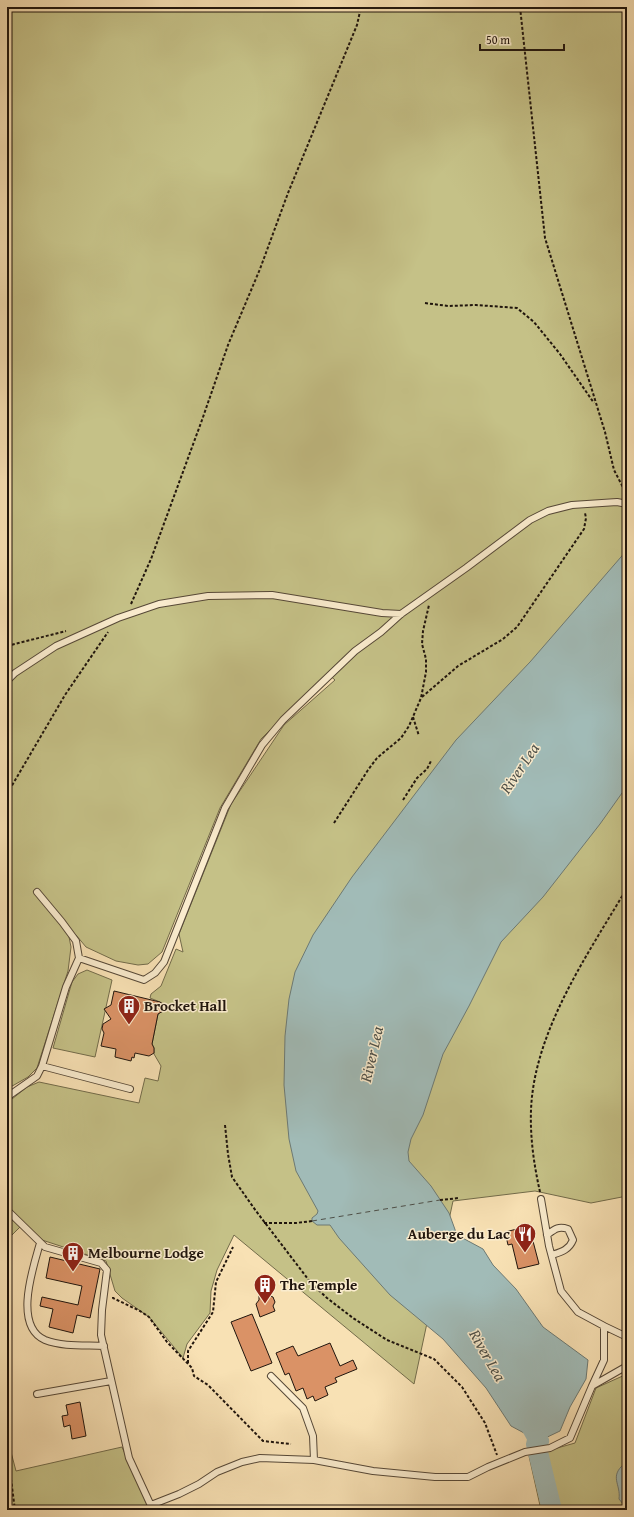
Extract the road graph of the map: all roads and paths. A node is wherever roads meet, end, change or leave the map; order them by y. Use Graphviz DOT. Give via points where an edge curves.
graph roads {
  1 [pos="361,7"];
  2 [pos="520,7"];
  3 [pos="425,303"];
  4 [pos="596,406"];
  5 [pos="627,495"];
  6 [pos="584,504"];
  7 [pos="627,504"];
  8 [pos="436,589"];
  9 [pos="401,614"];
  10 [pos="118,618"];
  11 [pos="66,631"];
  12 [pos="109,631"];
  13 [pos="7,646"];
  14 [pos="7,681"];
  15 [pos="421,698"];
  16 [pos="413,716"];
  17 [pos="419,736"];
  18 [pos="430,761"];
  19 [pos="7,794"];
  20 [pos="403,800"];
  21 [pos="334,823"];
  22 [pos="627,888"];
  23 [pos="37,892"];
  24 [pos="79,958"];
  25 [pos="42,1066"];
  26 [pos="130,1089"];
  27 [pos="7,1097"];
  28 [pos="225,1125"];
  29 [pos="459,1198"];
  30 [pos="541,1199"];
  31 [pos="440,1200"];
  32 [pos="7,1210"];
  33 [pos="312,1221"];
  34 [pos="264,1223"];
  35 [pos="547,1235"];
  36 [pos="40,1243"];
  37 [pos="233,1247"];
  38 [pos="552,1255"];
  39 [pos="112,1291"];
  40 [pos="604,1326"];
  41 [pos="627,1337"];
  42 [pos="104,1346"];
  43 [pos="188,1364"];
  44 [pos="627,1366"];
  45 [pos="270,1376"];
  46 [pos="111,1380"];
  47 [pos="592,1386"];
  48 [pos="37,1394"];
  49 [pos="291,1444"];
  50 [pos="7,1449"];
  51 [pos="314,1460"];
  52 [pos="500,1462"];
  53 [pos="152,1508"];
  54 [pos="15,1510"];
  1 -- 10 [label="path" via="357,25 228,345 151,559 133,602"];
  2 -- 4 [label="path" via="545,238"];
  3 -- 4 [label="path" via="517,308 534,322 560,354"];
  4 -- 5 [label="path" via="614,470"];
  6 -- 7 [label="lane"];
  6 -- 8 [label="lane" via="572,504 530,520"];
  6 -- 15 [label="path" via="584,529 517,627 503,639 458,666"];
  8 -- 9 [label="lane"];
  8 -- 15 [label="path" via="428,607 423,631 426,672"];
  9 -- 10 [label="lane" via="272,596 208,596 159,604"];
  9 -- 24 [label="lane" via="355,650 283,720 262,745 225,808 164,962 155,973 144,980"];
  10 -- 14 [label="lane" via="56,646"];
  11 -- 13 [label="path"];
  12 -- 19 [label="path" via="65,695"];
  15 -- 16 [label="path"];
  16 -- 17 [label="path"];
  16 -- 21 [label="path" via="401,738 368,770"];
  18 -- 20 [label="path" via="427,770 417,778"];
  22 -- 30 [label="path" via="557,1012 540,1061 531,1109 533,1154"];
  23 -- 24 [label="lane" via="76,942"];
  24 -- 25 [label="lane" via="66,987"];
  25 -- 26 [label="lane"];
  25 -- 27 [label="lane" via="37,1076"];
  28 -- 34 [label="path" via="232,1177"];
  29 -- 31 [label="path"];
  30 -- 35 [label="lane"];
  32 -- 36 [label="lane"];
  33 -- 34 [label="path"];
  34 -- 52 [label="path" via="311,1283 327,1298 387,1340 434,1359 462,1387 485,1423"];
  35 -- 38 [label="lane"];
  35 -- 38 [label="lane" via="555,1228 561,1227 568,1229 573,1240 566,1250"];
  36 -- 42 [label="lane" via="45,1247 101,1263 108,1270 102,1310 101,1334"];
  36 -- 42 [label="lane" via="28,1294 28,1319 33,1330 45,1340 61,1344"];
  37 -- 43 [label="path" via="216,1282 213,1312 188,1351"];
  38 -- 40 [label="lane" via="561,1291 578,1312"];
  39 -- 43 [label="path" via="113,1298 149,1317 167,1342"];
  40 -- 41 [label="lane"];
  40 -- 47 [label="lane" via="604,1360"];
  42 -- 46 [label="lane"];
  43 -- 49 [label="path" via="194,1376 208,1385 263,1441"];
  44 -- 47 [label="lane"];
  45 -- 51 [label="lane" via="303,1408 313,1436"];
  46 -- 48 [label="lane"];
  46 -- 53 [label="lane" via="129,1458"];
  47 -- 52 [label="lane" via="570,1438 550,1448 525,1452"];
  50 -- 54 [label="path"];
  51 -- 52 [label="lane" via="373,1471 435,1477 468,1477"];
  51 -- 53 [label="lane" via="260,1458 242,1462 217,1472"];
}
